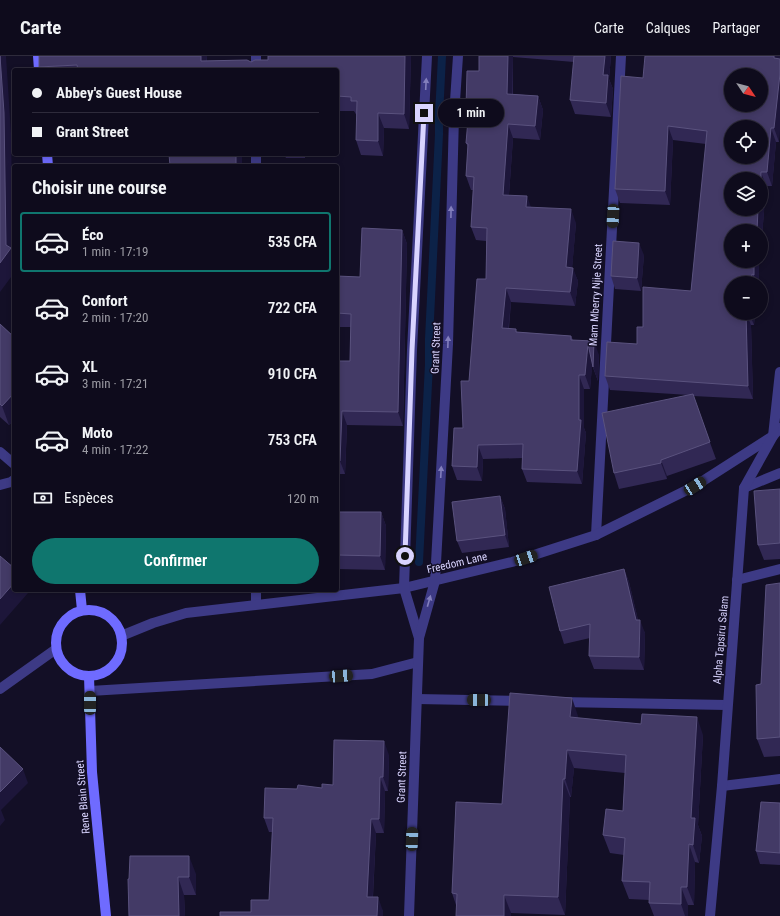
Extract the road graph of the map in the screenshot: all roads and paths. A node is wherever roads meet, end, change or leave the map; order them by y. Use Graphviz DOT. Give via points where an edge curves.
graph roads {
  1 [pos="38,56"];
  2 [pos="256,56"];
  3 [pos="427,56"];
  4 [pos="458,56"];
  5 [pos="621,56"];
  6 [pos="39,68"];
  7 [pos="256,68"];
  8 [pos="780,372"];
  9 [pos="777,432"];
  10 [pos="0,452"];
  11 [pos="12,462"];
  12 [pos="780,473"];
  13 [pos="12,481"];
  14 [pos="0,486"];
  15 [pos="744,488"];
  16 [pos="596,535"];
  17 [pos="780,569"];
  18 [pos="737,580"];
  19 [pos="435,581"];
  20 [pos="404,588"];
  21 [pos="80,592"];
  22 [pos="256,592"];
  23 [pos="256,604"];
  24 [pos="82,610"];
  25 [pos="121,636"];
  26 [pos="419,638"];
  27 [pos="56,649"];
  28 [pos="418,662"];
  29 [pos="89,676"];
  30 [pos="0,689"];
  31 [pos="90,691"];
  32 [pos="417,699"];
  33 [pos="536,701"];
  34 [pos="552,702"];
  35 [pos="727,705"];
  36 [pos="780,779"];
  37 [pos="722,786"];
  38 [pos="106,916"];
  39 [pos="409,916"];
  40 [pos="710,916"];
  1 -- 6 [label="street"];
  2 -- 7 [label="street"];
  20 -- 3 [label="street, Grant Street, one-way" via="412,350"];
  19 -- 4 [label="street, Grant Street, one-way" via="448,344"];
  5 -- 16 [label="street, Mam Mberry Njie Street"];
  8 -- 9 [label="street, Alpha Tapsiru Salam"];
  9 -- 15 [label="street, Alpha Tapsiru Salam"];
  9 -- 16 [label="street, Freedom Lane" via="695,486"];
  10 -- 11 [label="street"];
  12 -- 15 [label="street"];
  13 -- 14 [label="street"];
  15 -- 18 [label="street, Alpha Tapsiru Salam"];
  16 -- 19 [label="street, Freedom Lane" via="512,562"];
  17 -- 18 [label="street"];
  18 -- 35 [label="street, Alpha Tapsiru Salam"];
  19 -- 20 [label="street, Freedom Lane"];
  26 -- 19 [label="street, Grant Street, one-way"];
  20 -- 23 [label="street, Freedom Lane"];
  20 -- 26 [label="street, Grant Street"];
  21 -- 24 [label="street"];
  22 -- 23 [label="street"];
  23 -- 25 [label="street, Freedom Lane" via="186,613"];
  24 -- 25 [label="street" via="102,612 111,618"];
  24 -- 27 [label="street" via="62,622 57,633"];
  25 -- 29 [label="street" via="117,660 108,669"];
  26 -- 28 [label="street, Grant Street"];
  27 -- 29 [label="street" via="68,669 76,674"];
  27 -- 30 [label="street"];
  28 -- 31 [label="street" via="372,674"];
  28 -- 32 [label="street, Grant Street"];
  29 -- 31 [label="street, Rene Blain Street"];
  31 -- 38 [label="street, Rene Blain Street" via="92,772"];
  32 -- 33 [label="street"];
  32 -- 39 [label="street, Grant Street"];
  34 -- 35 [label="street"];
  35 -- 37 [label="street, Alpha Tapsiru Salam"];
  36 -- 37 [label="street"];
  37 -- 40 [label="street, Alpha Tapsiru Salam"];
}
